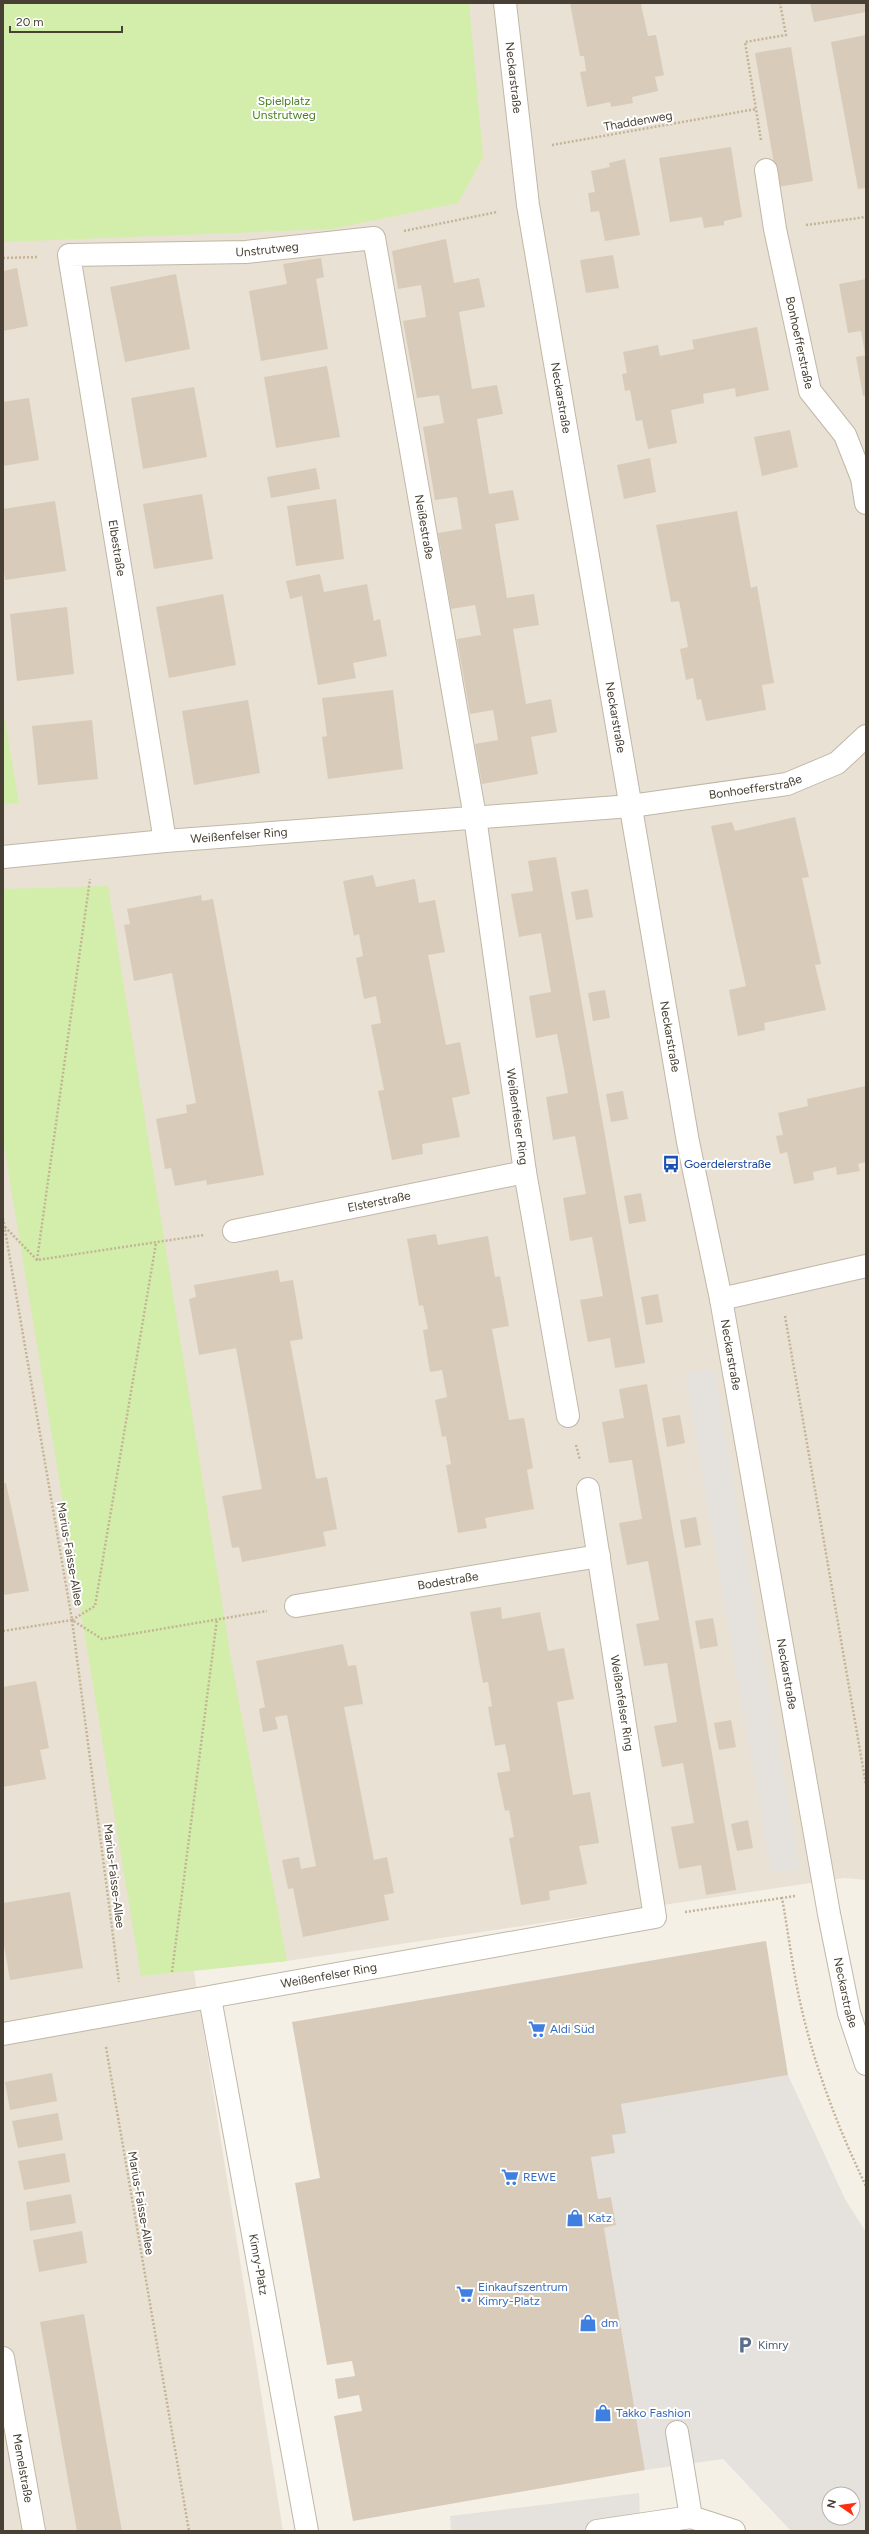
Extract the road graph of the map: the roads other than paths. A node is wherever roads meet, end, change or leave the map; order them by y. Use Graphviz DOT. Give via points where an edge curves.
graph roads {
  1 [pos="505,3"];
  2 [pos="766,170"];
  3 [pos="374,238"];
  4 [pos="69,255"];
  5 [pos="866,503"];
  6 [pos="866,736"];
  7 [pos="630,806"];
  8 [pos="475,817"];
  9 [pos="165,842"];
  10 [pos="3,857"];
  11 [pos="525,1172"];
  12 [pos="234,1231"];
  13 [pos="866,1266"];
  14 [pos="721,1299"];
  15 [pos="568,1416"];
  16 [pos="588,1489"];
  17 [pos="599,1556"];
  18 [pos="296,1606"];
  19 [pos="210,1998"];
  20 [pos="3,2034"];
  21 [pos="866,2064"];
  22 [pos="3,2358"];
  23 [pos="677,2432"];
  24 [pos="692,2517"];
  25 [pos="34,2531"];
  26 [pos="307,2531"];
  27 [pos="597,2531"];
  28 [pos="734,2531"];
  1 -- 7 [label="street, Neckarstraße" via="528,205"];
  2 -- 5 [label="street, Bonhoefferstraße" via="775,229 810,391 845,435 862,478"];
  3 -- 4 [label="street, Unstrutweg" via="246,252"];
  3 -- 8 [label="street, Neißestraße"];
  4 -- 9 [label="street, Elbestraße"];
  6 -- 7 [label="street, Bonhoefferstraße" via="837,762 787,784"];
  7 -- 8 [label="street, Weißenfelser Ring"];
  7 -- 14 [label="street, Neckarstraße" via="688,1142"];
  8 -- 9 [label="street, Weißenfelser Ring"];
  8 -- 11 [label="street, Weißenfelser Ring"];
  9 -- 10 [label="street, Weißenfelser Ring"];
  11 -- 12 [label="street, Elsterstraße"];
  11 -- 15 [label="street, Weißenfelser Ring"];
  13 -- 14 [label="street"];
  14 -- 21 [label="street, Neckarstraße" via="849,2013"];
  16 -- 17 [label="street, Weißenfelser Ring"];
  17 -- 18 [label="street, Bodestraße"];
  17 -- 19 [label="street, Weißenfelser Ring" via="655,1917"];
  19 -- 20 [label="street, Weißenfelser Ring"];
  19 -- 26 [label="street, Kimry-Platz"];
  22 -- 25 [label="street, Memelstraße"];
  23 -- 24 [label="street"];
  24 -- 27 [label="street"];
  24 -- 28 [label="street"];
}
